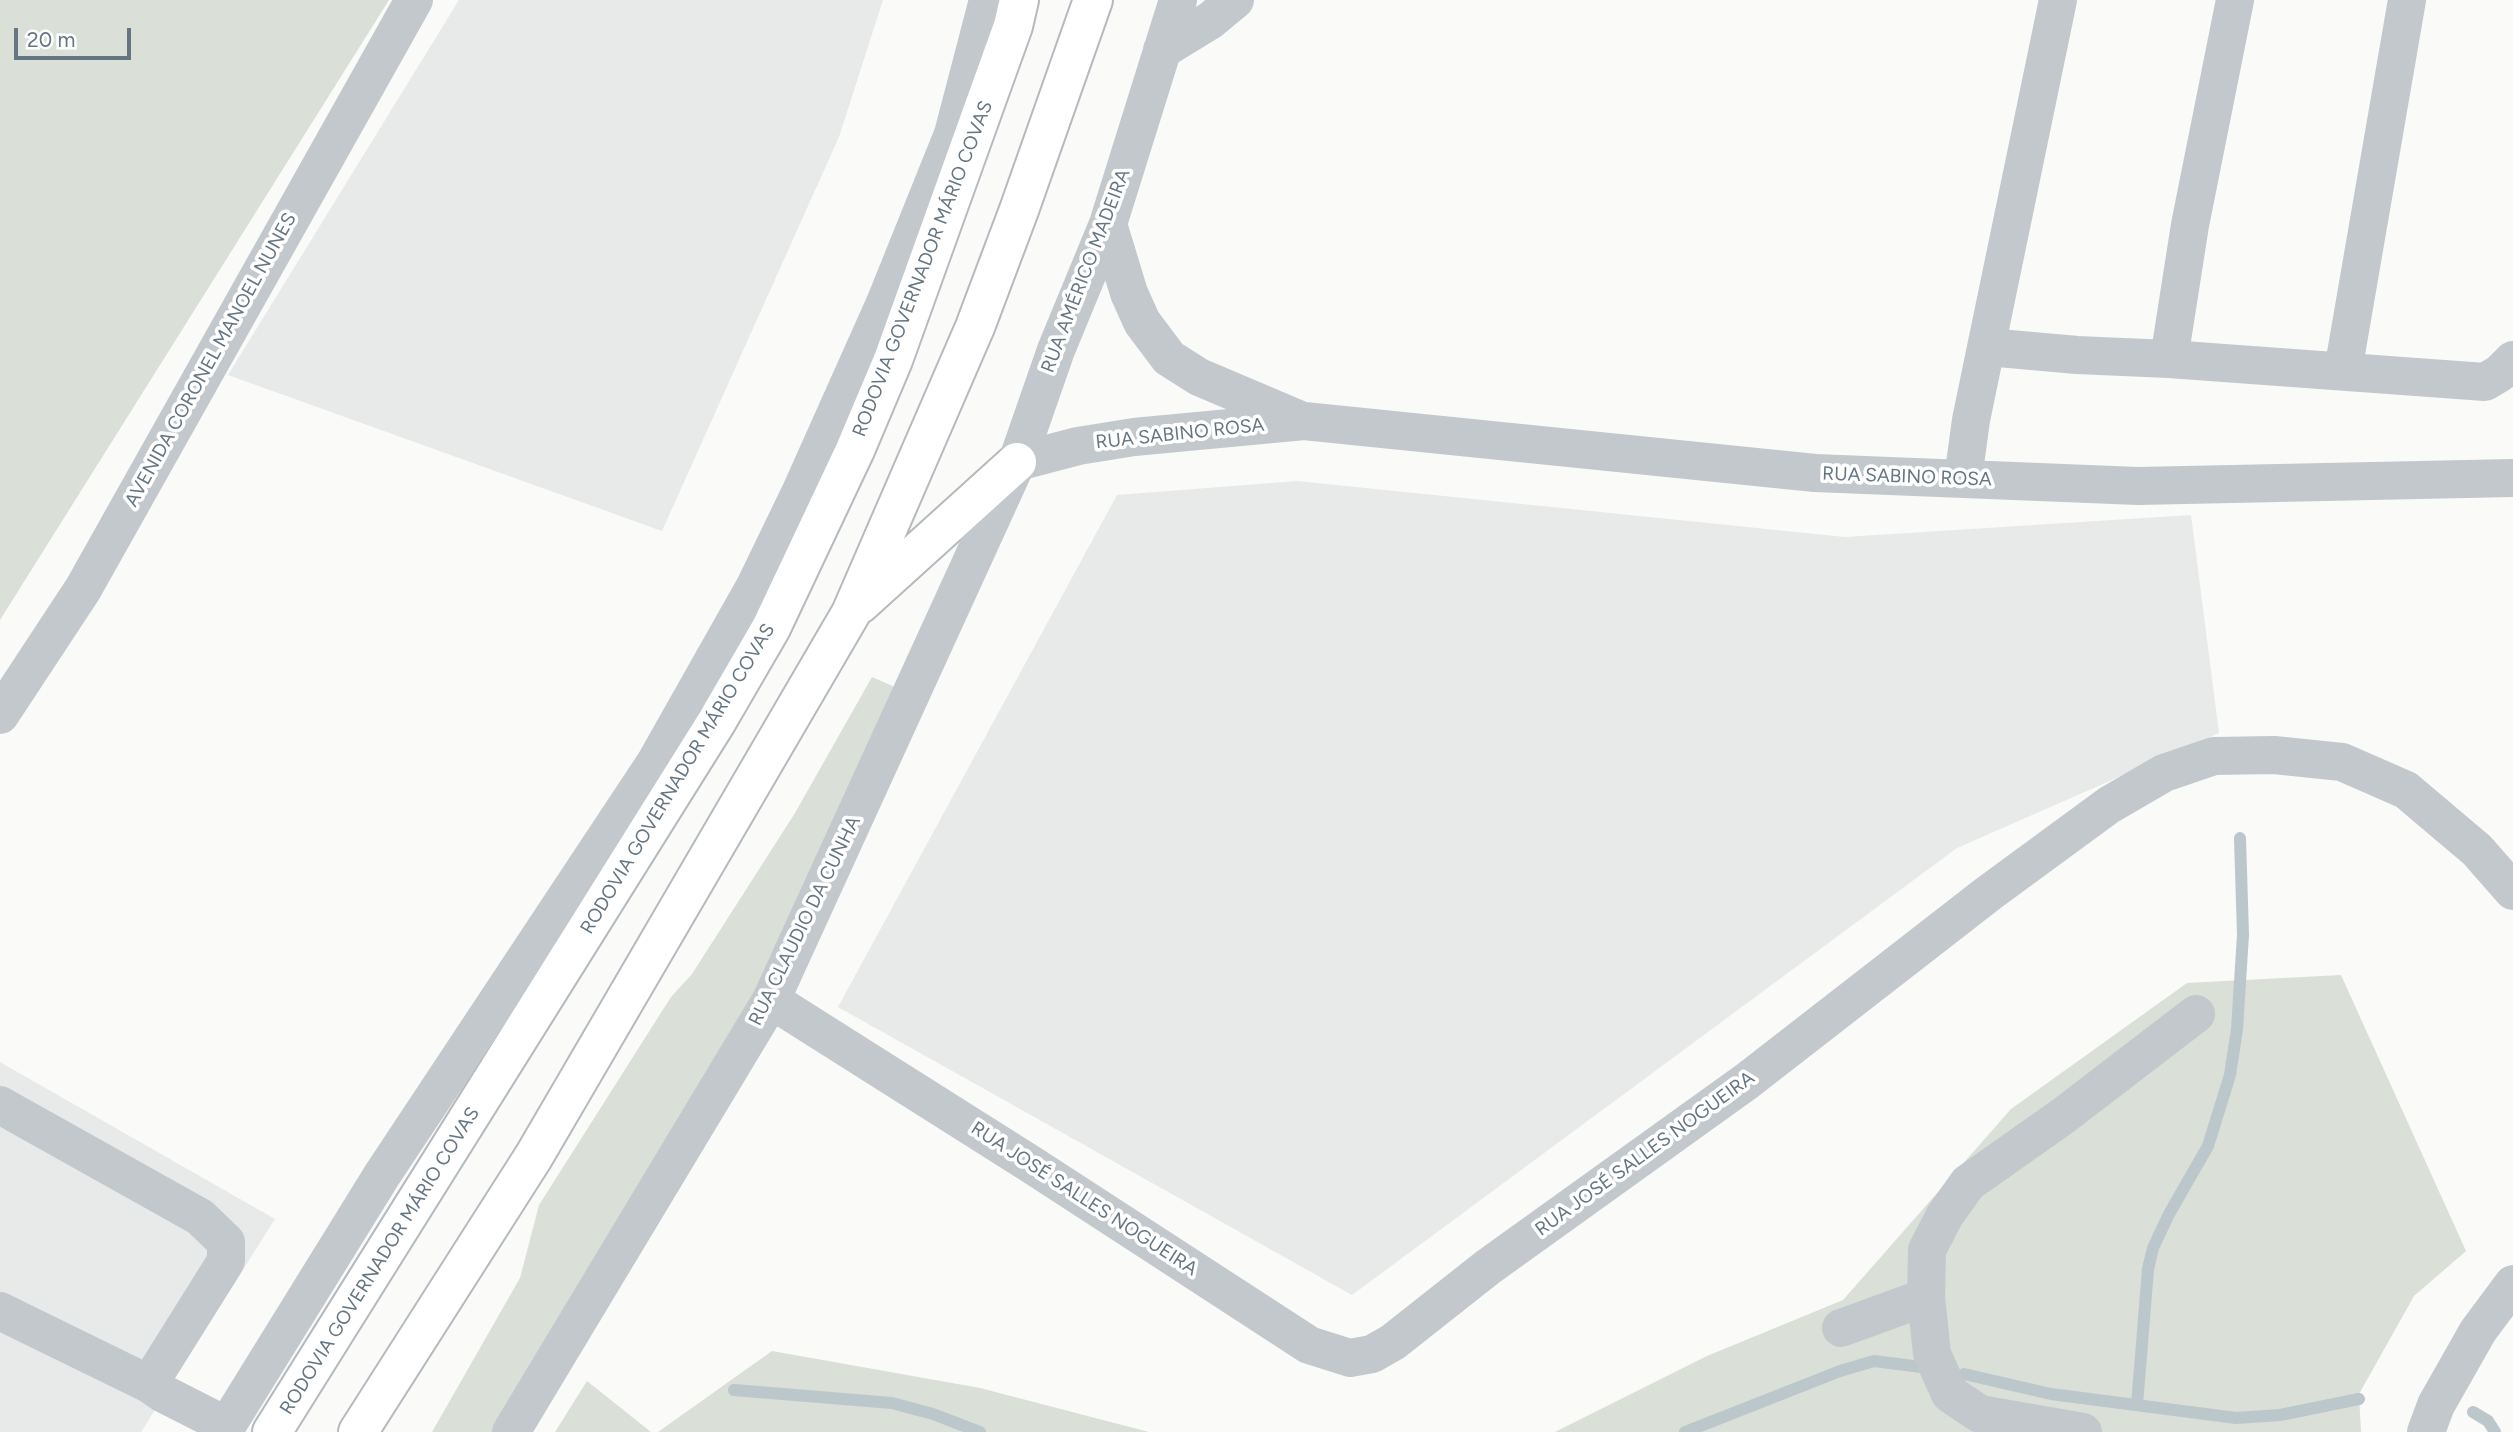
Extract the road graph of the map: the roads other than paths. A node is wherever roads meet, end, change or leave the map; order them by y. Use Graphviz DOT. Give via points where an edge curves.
graph roads {
  1 [pos="414,0"];
  2 [pos="988,0"];
  3 [pos="1020,0"];
  4 [pos="1093,0"];
  5 [pos="1178,0"];
  6 [pos="1235,0"];
  7 [pos="2058,0"];
  8 [pos="2235,0"];
  9 [pos="2407,0"];
  10 [pos="1162,50"];
  11 [pos="1108,224"];
  12 [pos="1987,347"];
  13 [pos="2169,359"];
  14 [pos="2513,360"];
  15 [pos="2343,371"];
  16 [pos="1304,421"];
  17 [pos="1017,462"];
  18 [pos="2513,478"];
  19 [pos="1963,479"];
  20 [pos="851,612"];
  21 [pos="0,715"];
  22 [pos="2513,891"];
  23 [pos="771,1000"];
  24 [pos="2196,1014"];
  25 [pos="0,1105"];
  26 [pos="2513,1284"];
  27 [pos="1926,1297"];
  28 [pos="0,1311"];
  29 [pos="1841,1328"];
  30 [pos="149,1384"];
  31 [pos="225,1429"];
  32 [pos="272,1432"];
  33 [pos="358,1432"];
  34 [pos="511,1432"];
  35 [pos="2083,1432"];
  36 [pos="2426,1432"];
  1 -- 21 [label="street, AVENIDA CORONEL MANOEL NUNES" via="83,589"];
  2 -- 31 [label="street" via="953,134 885,303 755,586 654,764 382,1175"];
  3 -- 32 [label="main road, RODOVIA GOVERNADOR MÁRIO COVAS" via="893,360 771,628"];
  4 -- 20 [label="main road" via="975,327"];
  5 -- 10 [label="street, RUA AMÉRICO MADEIRA"];
  6 -- 10 [label="street"];
  7 -- 12 [label="street"];
  8 -- 13 [label="street" via="2190,225"];
  9 -- 15 [label="street"];
  10 -- 11 [label="street, RUA AMÉRICO MADEIRA"];
  11 -- 16 [label="street, RUA SABINO ROSA" via="1129,293 1142,322 1168,358 1199,377"];
  11 -- 17 [label="street, RUA AMÉRICO MADEIRA" via="1056,350"];
  12 -- 13 [label="street"];
  12 -- 19 [label="street"];
  13 -- 15 [label="street"];
  14 -- 15 [label="street" via="2485,382"];
  16 -- 17 [label="street, RUA SABINO ROSA" via="1134,437"];
  16 -- 19 [label="street, RUA SABINO ROSA" via="1815,473"];
  17 -- 20 [label="main road"];
  17 -- 23 [label="street, RUA CLAUDIO DA CUNHA"];
  18 -- 19 [label="street, RUA SABINO ROSA" via="2138,486"];
  20 -- 33 [label="main road" via="534,1156"];
  22 -- 23 [label="street, RUA JOSÉ SALLES NOGUEIRA" via="2477,850 2406,790 2342,762 2274,755 2214,756 2164,773 2109,805 1989,893 1747,1081 1488,1267 1393,1342 1372,1354 1350,1358 1309,1345"];
  23 -- 34 [label="street, RUA CLAUDIO DA CUNHA"];
  24 -- 27 [label="street" via="1968,1183 1927,1250"];
  25 -- 30 [label="street" via="200,1217 226,1242 226,1261"];
  26 -- 36 [label="street" via="2478,1331"];
  27 -- 29 [label="street"];
  27 -- 35 [label="street" via="1932,1354 1950,1394 1980,1414"];
  28 -- 30 [label="street"];
  30 -- 31 [label="street"];
}
